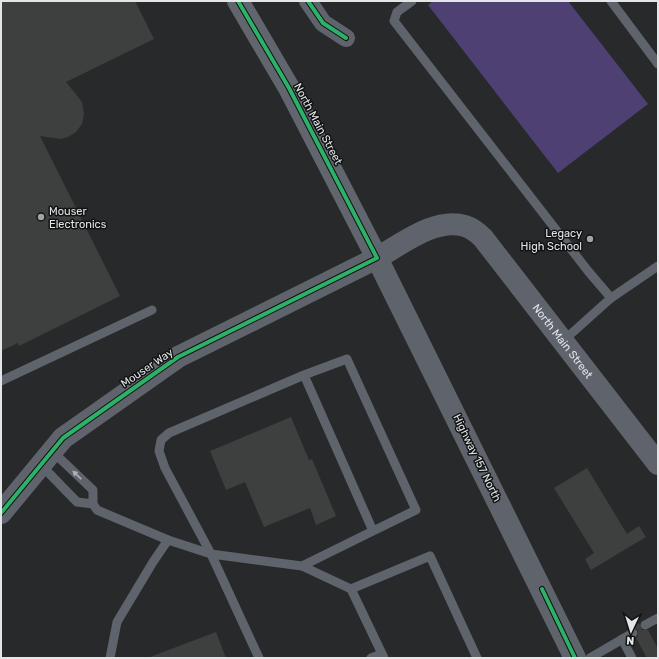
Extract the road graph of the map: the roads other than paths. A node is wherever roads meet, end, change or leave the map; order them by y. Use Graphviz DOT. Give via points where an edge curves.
graph roads {
  1 [pos="238,1"];
  2 [pos="308,1"];
  3 [pos="412,1"];
  4 [pos="611,1"];
  5 [pos="346,38"];
  6 [pos="658,64"];
  7 [pos="377,258"];
  8 [pos="658,266"];
  9 [pos="611,298"];
  10 [pos="152,310"];
  11 [pos="563,341"];
  12 [pos="304,375"];
  13 [pos="1,381"];
  14 [pos="46,458"];
  15 [pos="658,464"];
  16 [pos="93,504"];
  17 [pos="1,513"];
  18 [pos="373,531"];
  19 [pos="168,540"];
  20 [pos="211,554"];
  21 [pos="302,566"];
  22 [pos="351,589"];
  23 [pos="658,618"];
  24 [pos="645,626"];
  25 [pos="633,633"];
  26 [pos="622,639"];
  27 [pos="383,656"];
  28 [pos="474,657"];
  29 [pos="110,658"];
  30 [pos="259,658"];
  31 [pos="371,658"];
  32 [pos="575,658"];
  33 [pos="590,658"];
  34 [pos="632,658"];
  1 -- 7 [label="main road, North Main Street" via="289,88"];
  2 -- 5 [label="street" via="323,23"];
  3 -- 9 [label="lane" via="397,12 394,21"];
  4 -- 6 [label="lane"];
  7 -- 11 [label="main road, North Main Street" via="434,228 456,224 475,230"];
  7 -- 14 [label="street, Mouser Way" via="178,357 63,438"];
  7 -- 32 [label="main road, Highway 157 North"];
  8 -- 9 [label="lane"];
  9 -- 11 [label="lane"];
  10 -- 13 [label="lane"];
  11 -- 15 [label="main road, North Main Street"];
  12 -- 18 [label="lane"];
  12 -- 18 [label="lane" via="347,359 416,510"];
  12 -- 20 [label="lane" via="169,433 161,440 159,451 165,468"];
  14 -- 16 [label="lane" via="78,502"];
  16 -- 14 [label="lane, one-way" via="93,490"];
  14 -- 17 [label="street, Mouser Way"];
  16 -- 19 [label="lane" via="98,510"];
  18 -- 21 [label="lane"];
  19 -- 20 [label="lane"];
  19 -- 29 [label="lane" via="117,622"];
  20 -- 21 [label="lane"];
  20 -- 30 [label="lane"];
  21 -- 22 [label="lane"];
  22 -- 27 [label="lane"];
  22 -- 28 [label="lane" via="430,556"];
  23 -- 24 [label="lane"];
  25 -- 26 [label="lane"];
  26 -- 33 [label="lane"];
  26 -- 34 [label="lane"];
  27 -- 31 [label="lane"];
}
